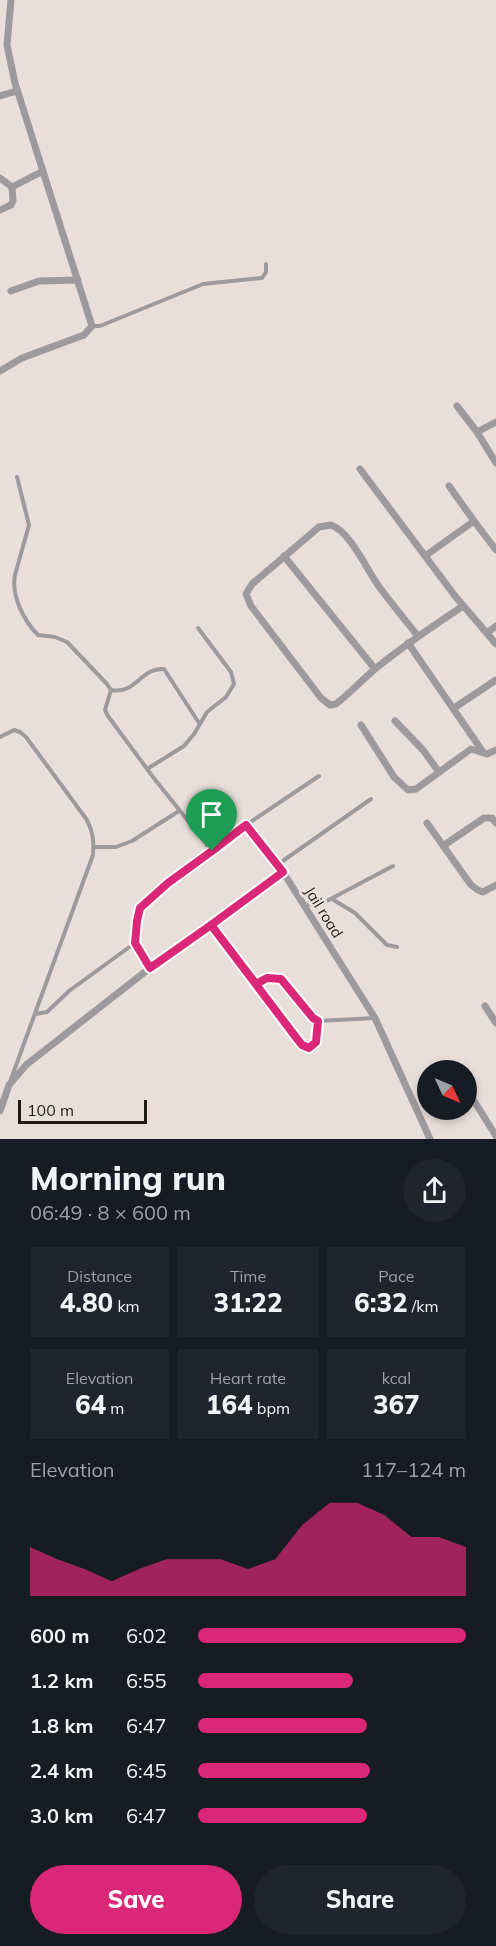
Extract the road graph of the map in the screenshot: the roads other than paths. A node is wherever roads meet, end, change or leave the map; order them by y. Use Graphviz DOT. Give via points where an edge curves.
graph roads {
  1 [pos="11,0"];
  2 [pos="17,91"];
  3 [pos="0,96"];
  4 [pos="43,171"];
  5 [pos="0,178"];
  6 [pos="12,187"];
  7 [pos="0,210"];
  8 [pos="266,264"];
  9 [pos="78,280"];
  10 [pos="11,291"];
  11 [pos="92,326"];
  12 [pos="0,371"];
  13 [pos="457,406"];
  14 [pos="496,422"];
  15 [pos="477,432"];
  16 [pos="496,463"];
  17 [pos="360,469"];
  18 [pos="16,477"];
  19 [pos="449,486"];
  20 [pos="474,521"];
  21 [pos="496,550"];
  22 [pos="284,556"];
  23 [pos="425,556"];
  24 [pos="463,606"];
  25 [pos="496,626"];
  26 [pos="198,628"];
  27 [pos="486,633"];
  28 [pos="418,636"];
  29 [pos="408,643"];
  30 [pos="496,645"];
  31 [pos="375,669"];
  32 [pos="496,681"];
  33 [pos="111,690"];
  34 [pos="454,708"];
  35 [pos="395,721"];
  36 [pos="200,724"];
  37 [pos="361,725"];
  38 [pos="0,737"];
  39 [pos="496,750"];
  40 [pos="483,752"];
  41 [pos="147,769"];
  42 [pos="439,772"];
  43 [pos="319,776"];
  44 [pos="371,799"];
  45 [pos="179,811"];
  46 [pos="426,823"];
  47 [pos="496,823"];
  48 [pos="246,825"];
  49 [pos="443,846"];
  50 [pos="94,847"];
  51 [pos="212,851"];
  52 [pos="277,865"];
  53 [pos="393,866"];
  54 [pos="283,872"];
  55 [pos="496,885"];
  56 [pos="332,899"];
  57 [pos="304,904"];
  58 [pos="211,925"];
  59 [pos="135,943"];
  60 [pos="397,946"];
  61 [pos="150,968"];
  62 [pos="256,984"];
  63 [pos="485,1006"];
  64 [pos="35,1014"];
  65 [pos="375,1017"];
  66 [pos="318,1021"];
  67 [pos="496,1023"];
  68 [pos="9,1085"];
  69 [pos="477,1106"];
  70 [pos="0,1111"];
  71 [pos="496,1137"];
  72 [pos="430,1139"];
  1 -- 2 [label="street" via="7,45"];
  2 -- 3 [label="street"];
  2 -- 4 [label="street"];
  4 -- 6 [label="street"];
  4 -- 9 [label="street"];
  5 -- 6 [label="street"];
  6 -- 7 [label="street" via="14,201"];
  8 -- 11 [label="lane" via="262,278 202,284"];
  9 -- 10 [label="street" via="39,281"];
  9 -- 11 [label="street"];
  11 -- 12 [label="street" via="84,335 22,357"];
  13 -- 15 [label="street"];
  14 -- 15 [label="street"];
  15 -- 16 [label="street"];
  17 -- 23 [label="street"];
  18 -- 33 [label="lane" via="29,525 13,583 15,599 38,635 67,642"];
  19 -- 20 [label="street"];
  20 -- 21 [label="street"];
  20 -- 23 [label="street"];
  22 -- 28 [label="street" via="319,527 335,526"];
  22 -- 31 [label="street"];
  22 -- 31 [label="street" via="246,594 321,698 330,705 336,704"];
  23 -- 24 [label="street"];
  24 -- 27 [label="street"];
  24 -- 28 [label="street"];
  25 -- 27 [label="street"];
  26 -- 36 [label="lane" via="231,672 234,684"];
  27 -- 30 [label="street"];
  28 -- 29 [label="street"];
  29 -- 31 [label="street"];
  29 -- 34 [label="street"];
  32 -- 34 [label="street"];
  33 -- 36 [label="lane" via="123,691 154,670 164,669"];
  33 -- 41 [label="lane" via="105,710"];
  34 -- 40 [label="street"];
  35 -- 42 [label="street"];
  36 -- 41 [label="lane" via="184,746"];
  37 -- 42 [label="street" via="405,789 416,789"];
  38 -- 50 [label="lane" via="14,730 26,737 87,820"];
  39 -- 40 [label="street"];
  40 -- 42 [label="street" via="471,749"];
  41 -- 45 [label="lane"];
  43 -- 48 [label="lane"];
  44 -- 52 [label="lane"];
  45 -- 50 [label="lane" via="132,841 116,847"];
  45 -- 51 [label="lane"];
  46 -- 49 [label="street"];
  47 -- 49 [label="street" via="492,818 484,818"];
  48 -- 51 [label="lane"];
  48 -- 52 [label="lane"];
  49 -- 55 [label="street" via="478,891"];
  50 -- 64 [label="lane"];
  51 -- 59 [label="lane" via="142,905"];
  52 -- 54 [label="lane"];
  53 -- 56 [label="lane"];
  54 -- 57 [label="street, Jail road"];
  54 -- 58 [label="street"];
  56 -- 57 [label="lane" via="316,905"];
  56 -- 60 [label="lane" via="355,913 387,945"];
  57 -- 65 [label="street, Jail road"];
  58 -- 61 [label="street"];
  58 -- 62 [label="lane"];
  59 -- 61 [label="lane"];
  59 -- 64 [label="lane" via="47,1012"];
  61 -- 68 [label="street" via="26,1065"];
  62 -- 66 [label="lane" via="267,978 281,979"];
  62 -- 66 [label="lane" via="306,1047 316,1042"];
  63 -- 67 [label="street"];
  64 -- 68 [label="lane"];
  65 -- 66 [label="lane"];
  65 -- 72 [label="street, Jail road"];
  68 -- 70 [label="street"];
  69 -- 71 [label="street"];
}
